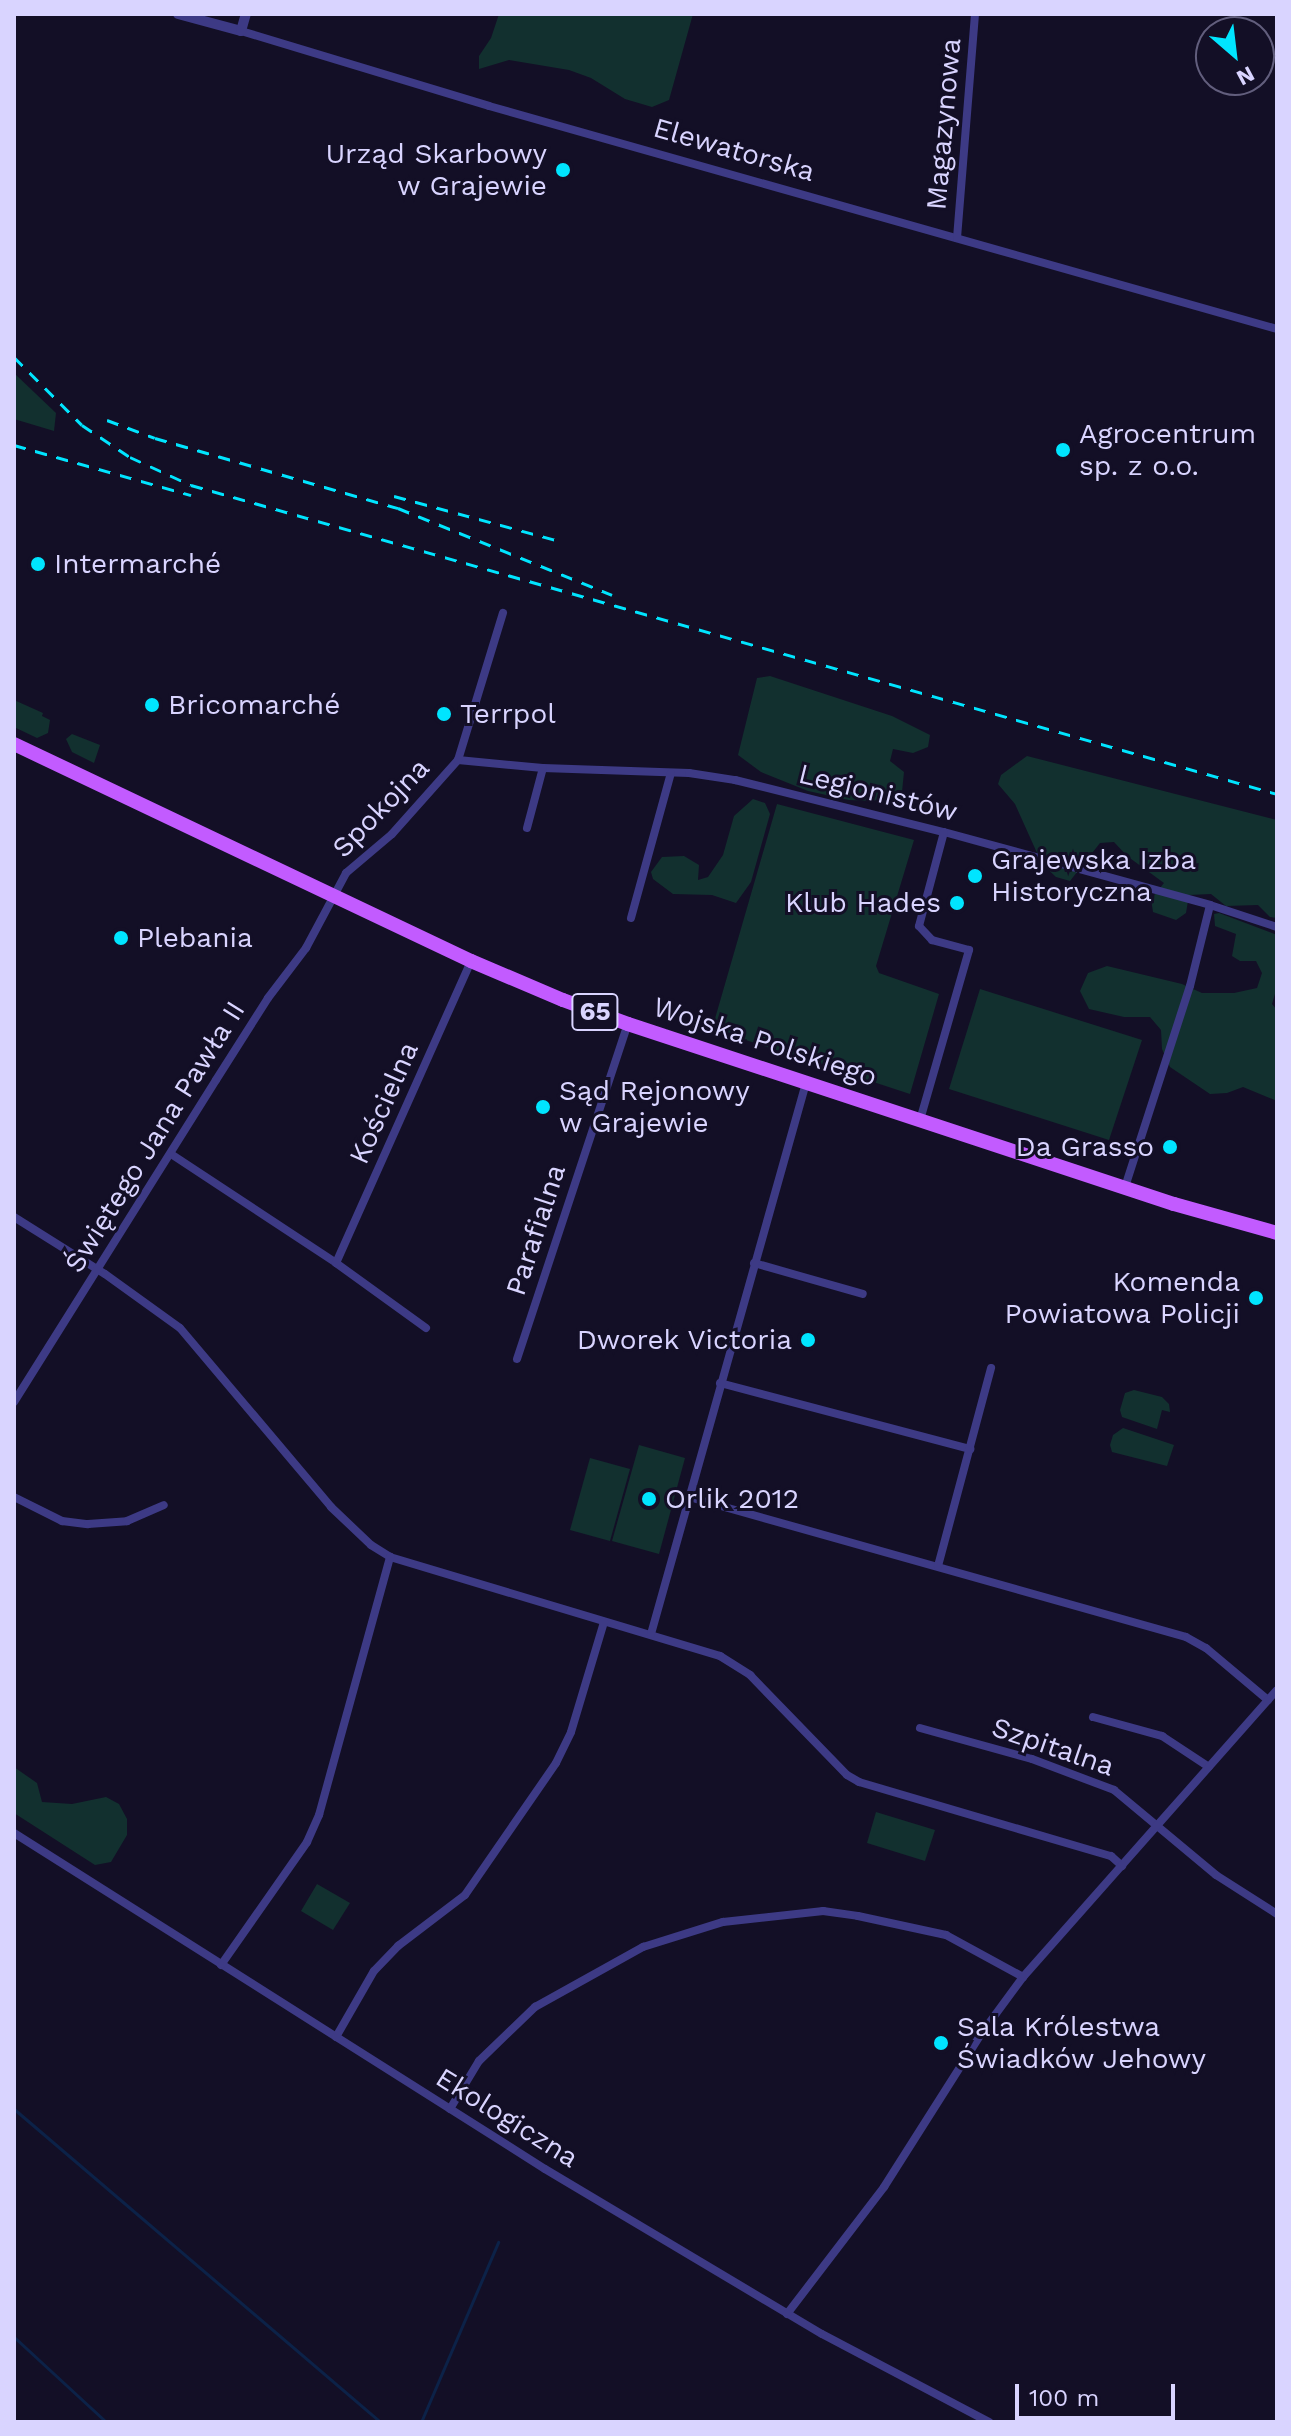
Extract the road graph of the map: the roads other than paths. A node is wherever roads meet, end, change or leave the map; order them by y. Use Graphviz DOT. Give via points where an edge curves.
graph roads {
  1 [pos="178,14"];
  2 [pos="246,14"];
  3 [pos="975,14"];
  4 [pos="241,31"];
  5 [pos="957,238"];
  6 [pos="1277,329"];
  7 [pos="503,613"];
  8 [pos="14,744"];
  9 [pos="458,760"];
  10 [pos="543,768"];
  11 [pos="671,773"];
  12 [pos="527,828"];
  13 [pos="944,832"];
  14 [pos="332,895"];
  15 [pos="1210,905"];
  16 [pos="631,918"];
  17 [pos="1277,927"];
  18 [pos="471,961"];
  19 [pos="628,1024"];
  20 [pos="806,1083"];
  21 [pos="920,1120"];
  22 [pos="171,1154"];
  23 [pos="1125,1187"];
  24 [pos="14,1217"];
  25 [pos="1277,1233"];
  26 [pos="336,1263"];
  27 [pos="754,1263"];
  28 [pos="99,1270"];
  29 [pos="863,1294"];
  30 [pos="426,1328"];
  31 [pos="517,1359"];
  32 [pos="991,1368"];
  33 [pos="720,1383"];
  34 [pos="14,1402"];
  35 [pos="970,1449"];
  36 [pos="14,1497"];
  37 [pos="689,1497"];
  38 [pos="164,1505"];
  39 [pos="390,1557"];
  40 [pos="938,1566"];
  41 [pos="604,1622"];
  42 [pos="651,1634"];
  43 [pos="1277,1690"];
  44 [pos="1268,1700"];
  45 [pos="1093,1717"];
  46 [pos="920,1728"];
  47 [pos="1209,1767"];
  48 [pos="1157,1826"];
  49 [pos="14,1833"];
  50 [pos="1122,1866"];
  51 [pos="1277,1914"];
  52 [pos="221,1965"];
  53 [pos="1023,1977"];
  54 [pos="336,2037"];
  55 [pos="450,2109"];
  56 [pos="787,2314"];
  57 [pos="989,2422"];
  1 -- 4 [label="street, Elewatorska"];
  2 -- 4 [label="street"];
  3 -- 5 [label="street, Magazynowa"];
  4 -- 5 [label="street, Elewatorska"];
  5 -- 6 [label="street, Elewatorska"];
  7 -- 9 [label="street, Spokojna"];
  8 -- 14 [label="main road, Wojska Polskiego / 65"];
  9 -- 10 [label="street, Legionistów"];
  9 -- 14 [label="street, Spokojna" via="392,834 354,864"];
  10 -- 11 [label="street, Legionistów"];
  10 -- 12 [label="street"];
  11 -- 13 [label="street, Legionistów" via="735,780"];
  11 -- 16 [label="street"];
  13 -- 15 [label="street, Legionistów"];
  13 -- 21 [label="street" via="919,926 932,940 969,950"];
  14 -- 18 [label="main road, Wojska Polskiego / 65"];
  14 -- 22 [label="street, Świętego Jana Pawła II" via="306,948 268,998"];
  15 -- 17 [label="street, Legionistów"];
  15 -- 23 [label="street" via="1190,986"];
  18 -- 19 [label="main road, Wojska Polskiego / 65"];
  18 -- 26 [label="street, Kościelna"];
  19 -- 20 [label="main road, Wojska Polskiego / 65"];
  19 -- 31 [label="street, Parafialna"];
  20 -- 21 [label="main road, Wojska Polskiego / 65"];
  20 -- 27 [label="street"];
  21 -- 23 [label="main road, Wojska Polskiego / 65"];
  22 -- 26 [label="street"];
  22 -- 28 [label="street, Świętego Jana Pawła II"];
  23 -- 25 [label="main road, Wojska Polskiego / 65"];
  24 -- 28 [label="street"];
  26 -- 30 [label="street"];
  27 -- 29 [label="street"];
  27 -- 33 [label="street"];
  28 -- 34 [label="street, Świętego Jana Pawła II"];
  28 -- 39 [label="street" via="180,1328 331,1507"];
  32 -- 35 [label="street"];
  33 -- 35 [label="street"];
  33 -- 37 [label="street"];
  35 -- 40 [label="street"];
  36 -- 38 [label="street" via="62,1521 88,1524 127,1521"];
  37 -- 40 [label="street"];
  37 -- 42 [label="street"];
  39 -- 41 [label="street"];
  39 -- 52 [label="street" via="319,1815 307,1842"];
  40 -- 44 [label="street" via="1186,1637"];
  41 -- 42 [label="street"];
  41 -- 54 [label="street" via="571,1732 556,1763 465,1895 374,1971"];
  42 -- 50 [label="street" via="741,1667 859,1782 1111,1856"];
  43 -- 44 [label="street"];
  44 -- 47 [label="street"];
  45 -- 47 [label="street" via="1162,1736"];
  46 -- 48 [label="street, Szpitalna" via="1108,1786"];
  47 -- 48 [label="street"];
  48 -- 50 [label="street"];
  48 -- 51 [label="street, Szpitalna" via="1216,1875"];
  49 -- 52 [label="street, Ekologiczna"];
  50 -- 53 [label="street"];
  52 -- 54 [label="street, Ekologiczna"];
  53 -- 55 [label="street" via="946,1935 858,1916 823,1911 723,1922 635,1951 535,2007 479,2061"];
  53 -- 56 [label="street" via="884,2187"];
  54 -- 55 [label="street, Ekologiczna"];
  55 -- 56 [label="street, Ekologiczna"];
  56 -- 57 [label="street, Ekologiczna"];
}
